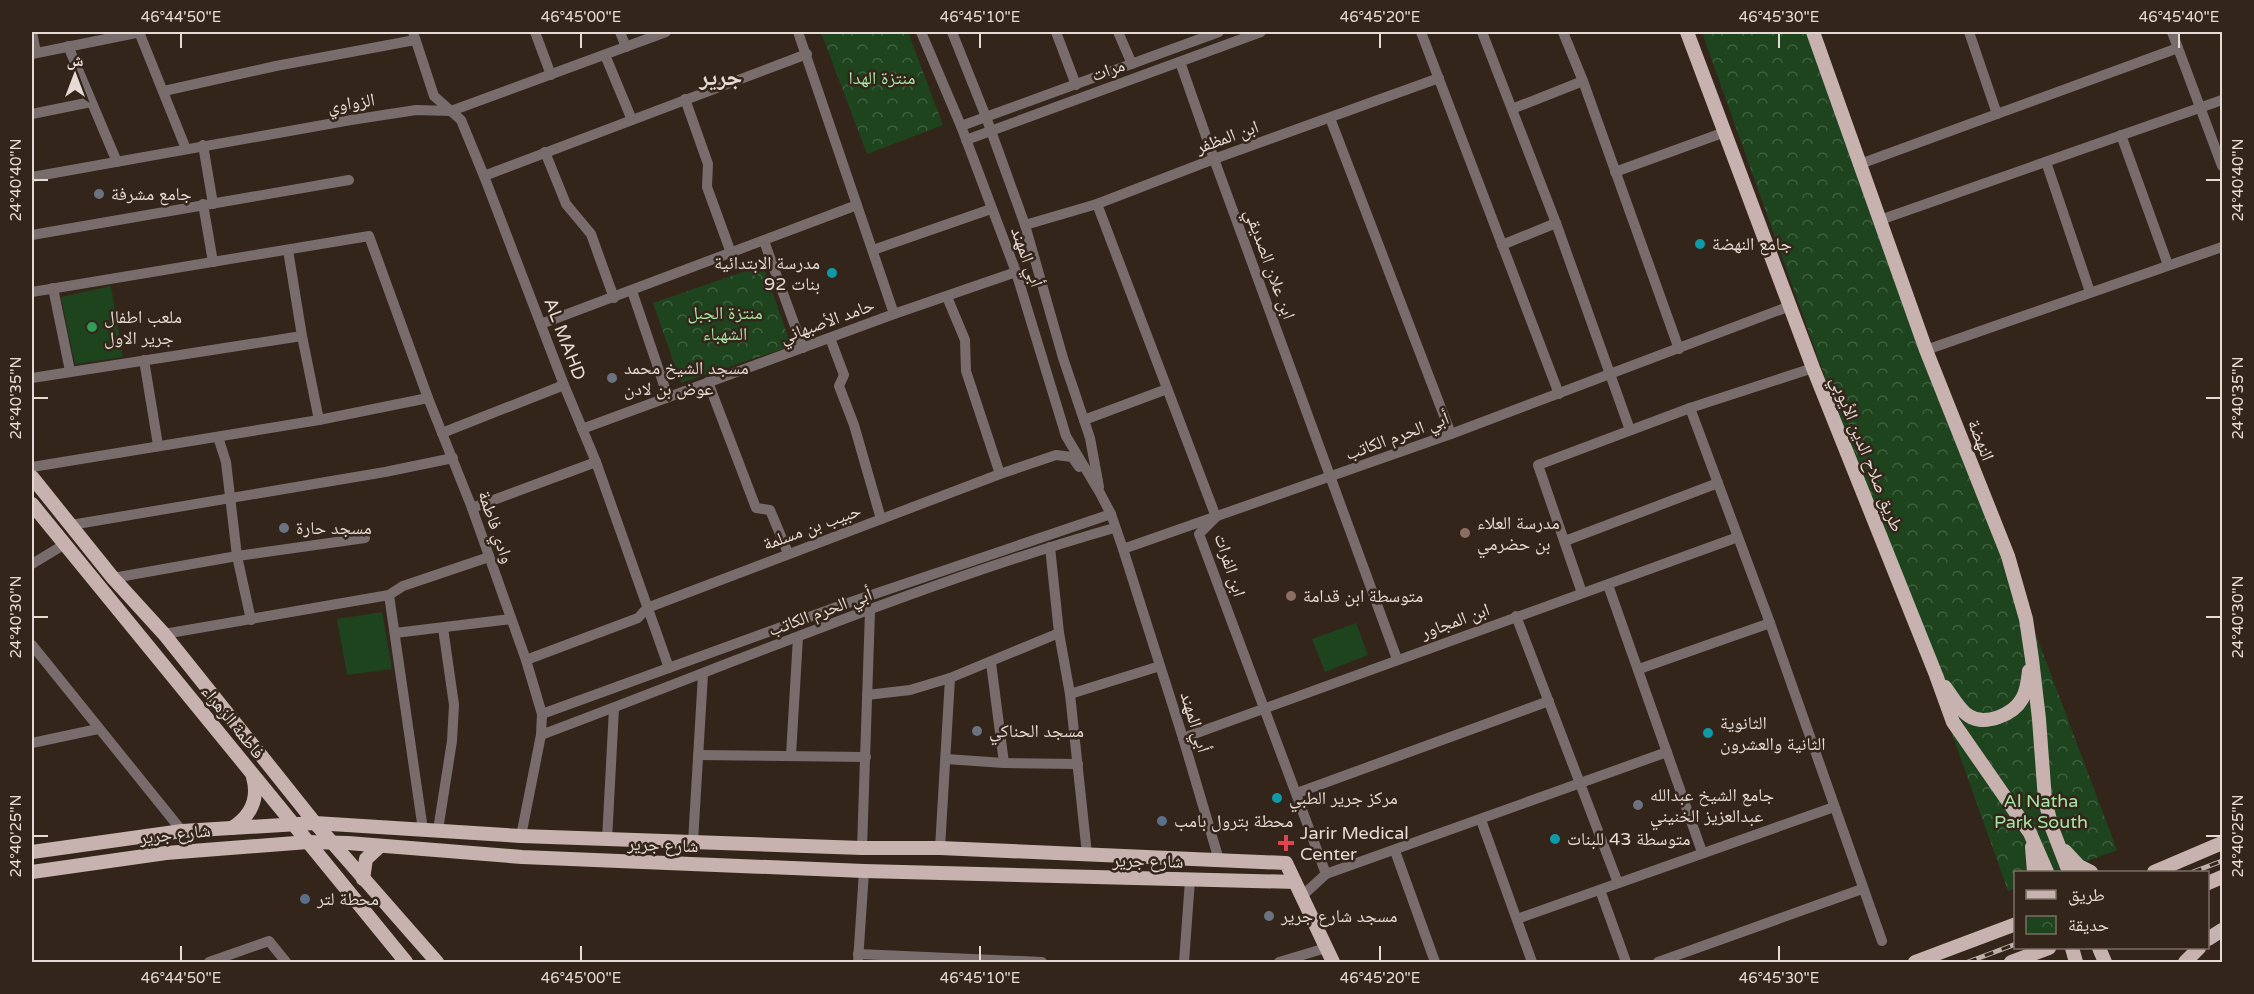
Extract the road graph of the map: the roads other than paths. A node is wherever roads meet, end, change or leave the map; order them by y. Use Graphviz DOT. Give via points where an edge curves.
graph roads {
  1 [pos="32,32"];
  2 [pos="140,32"];
  3 [pos="535,32"];
  4 [pos="620,32"];
  5 [pos="666,32"];
  6 [pos="798,32"];
  7 [pos="921,32"];
  8 [pos="952,32"];
  9 [pos="1056,32"];
  10 [pos="1118,32"];
  11 [pos="1220,32"];
  12 [pos="1261,32"];
  13 [pos="1421,32"];
  14 [pos="1482,32"];
  15 [pos="1563,32"];
  16 [pos="1687,32"];
  17 [pos="1813,32"];
  18 [pos="1969,32"];
  19 [pos="2172,32"];
  20 [pos="414,36"];
  21 [pos="68,46"];
  22 [pos="626,47"];
  23 [pos="2178,48"];
  24 [pos="34,54"];
  25 [pos="807,54"];
  26 [pos="605,55"];
  27 [pos="1180,62"];
  28 [pos="1132,64"];
  29 [pos="550,75"];
  30 [pos="1438,78"];
  31 [pos="1583,81"];
  32 [pos="1076,85"];
  33 [pos="164,91"];
  34 [pos="685,99"];
  35 [pos="2223,100"];
  36 [pos="91,102"];
  37 [pos="1017,105"];
  38 [pos="2200,108"];
  39 [pos="1512,109"];
  40 [pos="451,111"];
  41 [pos="32,114"];
  42 [pos="1997,114"];
  43 [pos="986,117"];
  44 [pos="1024,118"];
  45 [pos="1330,118"];
  46 [pos="632,120"];
  47 [pos="960,126"];
  48 [pos="991,130"];
  49 [pos="1725,132"];
  50 [pos="2121,135"];
  51 [pos="966,140"];
  52 [pos="203,146"];
  53 [pos="186,149"];
  54 [pos="545,152"];
  55 [pos="1214,159"];
  56 [pos="117,162"];
  57 [pos="2046,162"];
  58 [pos="1860,164"];
  59 [pos="2222,165"];
  60 [pos="1615,172"];
  61 [pos="484,176"];
  62 [pos="32,177"];
  63 [pos="349,180"];
  64 [pos="208,204"];
  65 [pos="1097,204"];
  66 [pos="857,205"];
  67 [pos="992,209"];
  68 [pos="1880,220"];
  69 [pos="1556,223"];
  70 [pos="1025,225"];
  71 [pos="32,235"];
  72 [pos="764,242"];
  73 [pos="1502,245"];
  74 [pos="2223,247"];
  75 [pos="288,250"];
  76 [pos="873,250"];
  77 [pos="731,253"];
  78 [pos="213,262"];
  79 [pos="2168,265"];
  80 [pos="1016,272"];
  81 [pos="53,288"];
  82 [pos="632,291"];
  83 [pos="32,292"];
  84 [pos="2090,292"];
  85 [pos="947,297"];
  86 [pos="614,298"];
  87 [pos="1790,306"];
  88 [pos="894,314"];
  89 [pos="541,324"];
  90 [pos="302,336"];
  91 [pos="830,338"];
  92 [pos="803,348"];
  93 [pos="1679,349"];
  94 [pos="1926,350"];
  95 [pos="144,360"];
  96 [pos="1813,368"];
  97 [pos="70,371"];
  98 [pos="1611,373"];
  99 [pos="32,378"];
  100 [pos="708,382"];
  101 [pos="564,385"];
  102 [pos="1167,389"];
  103 [pos="1559,394"];
  104 [pos="668,397"];
  105 [pos="428,398"];
  106 [pos="1690,408"];
  107 [pos="319,420"];
  108 [pos="1084,420"];
  109 [pos="582,429"];
  110 [pos="1630,430"];
  111 [pos="441,433"];
  112 [pos="1451,434"];
  113 [pos="218,437"];
  114 [pos="158,445"];
  115 [pos="453,458"];
  116 [pos="596,462"];
  117 [pos="32,467"];
  118 [pos="1000,474"];
  119 [pos="32,477"];
  120 [pos="1330,477"];
  121 [pos="1718,483"];
  122 [pos="1100,493"];
  123 [pos="231,499"];
  124 [pos="32,504"];
  125 [pos="472,507"];
  126 [pos="1111,514"];
  127 [pos="1216,517"];
  128 [pos="881,519"];
  129 [pos="70,525"];
  130 [pos="1114,528"];
  131 [pos="1738,537"];
  132 [pos="365,538"];
  133 [pos="1565,541"];
  134 [pos="65,544"];
  135 [pos="1050,547"];
  136 [pos="1123,549"];
  137 [pos="788,553"];
  138 [pos="237,556"];
  139 [pos="489,557"];
  140 [pos="32,564"];
  141 [pos="113,578"];
  142 [pos="1608,585"];
  143 [pos="1582,593"];
  144 [pos="389,595"];
  145 [pos="647,608"];
  146 [pos="870,611"];
  147 [pos="1516,616"];
  148 [pos="511,619"];
  149 [pos="251,620"];
  150 [pos="1770,623"];
  151 [pos="443,628"];
  152 [pos="396,633"];
  153 [pos="1059,633"];
  154 [pos="164,634"];
  155 [pos="798,637"];
  156 [pos="32,645"];
  157 [pos="1397,659"];
  158 [pos="2032,659"];
  159 [pos="526,660"];
  160 [pos="991,663"];
  161 [pos="1160,666"];
  162 [pos="669,668"];
  163 [pos="1639,669"];
  164 [pos="704,674"];
  165 [pos="1936,675"];
  166 [pos="950,678"];
  167 [pos="1070,694"];
  168 [pos="867,695"];
  169 [pos="1549,701"];
  170 [pos="1264,707"];
  171 [pos="614,708"];
  172 [pos="542,714"];
  173 [pos="98,729"];
  174 [pos="541,735"];
  175 [pos="1183,738"];
  176 [pos="32,743"];
  177 [pos="1667,752"];
  178 [pos="698,755"];
  179 [pos="791,755"];
  180 [pos="866,757"];
  181 [pos="946,759"];
  182 [pos="1004,763"];
  183 [pos="1078,764"];
  184 [pos="252,775"];
  185 [pos="1580,783"];
  186 [pos="1297,793"];
  187 [pos="298,802"];
  188 [pos="1834,807"];
  189 [pos="280,818"];
  190 [pos="1481,820"];
  191 [pos="293,823"];
  192 [pos="315,823"];
  193 [pos="351,824"];
  194 [pos="232,828"];
  195 [pos="423,830"];
  196 [pos="438,830"];
  197 [pos="182,831"];
  198 [pos="2030,833"];
  199 [pos="521,836"];
  200 [pos="607,840"];
  201 [pos="2057,841"];
  202 [pos="308,842"];
  203 [pos="693,842"];
  204 [pos="276,843"];
  205 [pos="2223,843"];
  206 [pos="339,846"];
  207 [pos="380,846"];
  208 [pos="862,848"];
  209 [pos="940,848"];
  210 [pos="1395,851"];
  211 [pos="32,852"];
  212 [pos="1702,852"];
  213 [pos="1087,855"];
  214 [pos="1219,860"];
  215 [pos="323,861"];
  216 [pos="864,871"];
  217 [pos="2034,871"];
  218 [pos="2046,871"];
  219 [pos="2068,871"];
  220 [pos="2088,871"];
  221 [pos="2159,871"];
  222 [pos="32,872"];
  223 [pos="1326,874"];
  224 [pos="2223,877"];
  225 [pos="363,879"];
  226 [pos="1190,880"];
  227 [pos="1295,882"];
  228 [pos="1618,883"];
  229 [pos="2209,884"];
  230 [pos="1862,889"];
  231 [pos="1600,890"];
  232 [pos="1302,896"];
  233 [pos="1517,919"];
  234 [pos="2014,923"];
  235 [pos="2223,930"];
  236 [pos="2209,938"];
  237 [pos="1882,941"];
  238 [pos="1326,948"];
  239 [pos="2046,949"];
  240 [pos="2098,949"];
  241 [pos="2198,949"];
  242 [pos="858,958"];
  243 [pos="209,963"];
  244 [pos="286,963"];
  245 [pos="406,963"];
  246 [pos="436,963"];
  247 [pos="1042,963"];
  248 [pos="1184,963"];
  249 [pos="1279,963"];
  250 [pos="1333,963"];
  251 [pos="1435,963"];
  252 [pos="1532,963"];
  253 [pos="1626,963"];
  254 [pos="1658,963"];
  255 [pos="1915,963"];
  256 [pos="2011,963"];
  257 [pos="2105,963"];
  258 [pos="2185,963"];
  1 -- 24 [label="street"];
  2 -- 21 [label="street"];
  2 -- 33 [label="street"];
  3 -- 29 [label="street"];
  4 -- 22 [label="street"];
  5 -- 22 [label="street, الزواوي"];
  6 -- 25 [label="street"];
  7 -- 47 [label="street, أبي المهند"];
  8 -- 43 [label="street, أبي المهند"];
  9 -- 32 [label="street"];
  10 -- 28 [label="street"];
  11 -- 28 [label="street, مرات"];
  12 -- 27 [label="street, مرات"];
  13 -- 30 [label="street"];
  14 -- 39 [label="street"];
  15 -- 31 [label="street"];
  16 -- 49 [label="main road, طريق صلاح الدين الأيوبي"];
  17 -- 58 [label="main road, النهضة"];
  18 -- 42 [label="street"];
  19 -- 23 [label="street"];
  20 -- 33 [label="street"];
  20 -- 40 [label="street, AL MAHD" via="434,96"];
  21 -- 24 [label="street"];
  21 -- 36 [label="street"];
  22 -- 26 [label="street, الزواوي"];
  23 -- 38 [label="street"];
  23 -- 42 [label="street"];
  25 -- 34 [label="street"];
  25 -- 66 [label="street"];
  26 -- 29 [label="street, الزواوي"];
  26 -- 46 [label="street"];
  27 -- 44 [label="street, مرات"];
  27 -- 55 [label="street, ابن علان الصديقي"];
  28 -- 32 [label="street, مرات"];
  29 -- 40 [label="street, الزواوي"];
  30 -- 45 [label="street, ابن المظفر"];
  30 -- 73 [label="street"];
  31 -- 39 [label="street"];
  31 -- 60 [label="street"];
  32 -- 37 [label="street, مرات"];
  33 -- 53 [label="street"];
  34 -- 46 [label="street"];
  34 -- 77 [label="street" via="708,165 707,187"];
  35 -- 38 [label="street"];
  36 -- 41 [label="street"];
  36 -- 56 [label="street"];
  37 -- 43 [label="street, مرات"];
  37 -- 44 [label="street" via="1013,116"];
  38 -- 50 [label="street"];
  38 -- 59 [label="street"];
  39 -- 69 [label="street"];
  40 -- 52 [label="street, الزواوي" via="416,111 351,120"];
  40 -- 61 [label="street, AL MAHD" via="461,120"];
  42 -- 58 [label="street"];
  43 -- 47 [label="street, مرات"];
  43 -- 48 [label="street, أبي المهند"];
  44 -- 48 [label="street, مرات"];
  45 -- 55 [label="street, ابن المظفر"];
  45 -- 112 [label="street"];
  46 -- 54 [label="street"];
  47 -- 51 [label="street, أبي المهند"];
  48 -- 51 [label="street, مرات"];
  48 -- 70 [label="street, أبي المهند"];
  49 -- 60 [label="street"];
  49 -- 87 [label="main road, طريق صلاح الدين الأيوبي"];
  50 -- 57 [label="street"];
  50 -- 79 [label="street"];
  51 -- 67 [label="street, أبي المهند"];
  52 -- 53 [label="street, الزواوي"];
  52 -- 64 [label="street"];
  53 -- 56 [label="street, الزواوي"];
  54 -- 61 [label="street"];
  54 -- 86 [label="street" via="566,204 591,234"];
  55 -- 65 [label="street, ابن المظفر"];
  55 -- 120 [label="street, ابن علان الصديقي"];
  56 -- 62 [label="street, الزواوي"];
  57 -- 68 [label="street"];
  57 -- 84 [label="street"];
  58 -- 68 [label="main road, النهضة"];
  60 -- 93 [label="street"];
  61 -- 89 [label="street, AL MAHD"];
  63 -- 64 [label="street"];
  64 -- 71 [label="street"];
  64 -- 78 [label="street"];
  65 -- 70 [label="street, ابن المظفر"];
  65 -- 102 [label="street, ابن الفرات"];
  66 -- 72 [label="street"];
  66 -- 76 [label="street"];
  67 -- 76 [label="street"];
  67 -- 80 [label="street, أبي المهند"];
  68 -- 94 [label="main road, النهضة"];
  69 -- 73 [label="street"];
  69 -- 98 [label="street"];
  70 -- 108 [label="street, أبي المهند"];
  72 -- 77 [label="street"];
  72 -- 92 [label="street"];
  73 -- 103 [label="street"];
  74 -- 79 [label="street"];
  75 -- 78 [label="street"];
  75 -- 90 [label="street"];
  75 -- 105 [label="street, وادي فاطمة" via="369,236"];
  76 -- 88 [label="street"];
  77 -- 82 [label="street"];
  78 -- 81 [label="street"];
  79 -- 84 [label="street"];
  80 -- 85 [label="street, حامد الأصبهاني"];
  80 -- 122 [label="street, أبي المهند" via="1066,436"];
  81 -- 83 [label="street"];
  81 -- 97 [label="street"];
  82 -- 86 [label="street"];
  82 -- 104 [label="street"];
  84 -- 94 [label="street"];
  85 -- 88 [label="street, حامد الأصبهاني"];
  85 -- 118 [label="street" via="965,340 966,370"];
  86 -- 89 [label="street"];
  87 -- 93 [label="street, أبي الحرم الكاتب"];
  87 -- 96 [label="main road, طريق صلاح الدين الأيوبي"];
  88 -- 91 [label="street, حامد الأصبهاني"];
  89 -- 101 [label="street, AL MAHD"];
  90 -- 95 [label="street"];
  90 -- 107 [label="street"];
  91 -- 92 [label="street, حامد الأصبهاني"];
  91 -- 128 [label="street" via="844,375 839,386 855,425"];
  92 -- 100 [label="street, حامد الأصبهاني"];
  93 -- 98 [label="street, أبي الحرم الكاتب"];
  94 -- 158 [label="main road, النهضة" via="2008,556 2026,619"];
  95 -- 97 [label="street"];
  95 -- 114 [label="street"];
  96 -- 106 [label="street"];
  96 -- 165 [label="main road, طريق صلاح الدين الأيوبي"];
  97 -- 99 [label="street"];
  98 -- 103 [label="street, أبي الحرم الكاتب"];
  98 -- 110 [label="street"];
  100 -- 104 [label="street, حامد الأصبهاني"];
  100 -- 137 [label="street" via="756,508 770,510"];
  101 -- 109 [label="street, AL MAHD"];
  101 -- 111 [label="street"];
  102 -- 108 [label="street"];
  102 -- 127 [label="street, ابن الفرات"];
  103 -- 112 [label="street, أبي الحرم الكاتب"];
  104 -- 109 [label="street, حامد الأصبهاني"];
  105 -- 107 [label="street"];
  105 -- 111 [label="street, وادي فاطمة"];
  106 -- 110 [label="street"];
  106 -- 121 [label="street"];
  107 -- 113 [label="street"];
  108 -- 122 [label="street, أبي المهند"];
  109 -- 116 [label="street, AL MAHD"];
  110 -- 133 [label="street" via="1538,465"];
  111 -- 115 [label="street, وادي فاطمة"];
  112 -- 120 [label="street, أبي الحرم الكاتب"];
  113 -- 114 [label="street"];
  113 -- 123 [label="street"];
  114 -- 117 [label="street"];
  115 -- 123 [label="street"];
  115 -- 125 [label="street, وادي فاطمة"];
  116 -- 125 [label="street"];
  116 -- 145 [label="street, AL MAHD"];
  118 -- 122 [label="street, حبيب بن مسلمة" via="1056,455 1072,457"];
  118 -- 128 [label="street, حبيب بن مسلمة"];
  119 -- 129 [label="main road"];
  120 -- 127 [label="street, أبي الحرم الكاتب"];
  120 -- 157 [label="street, ابن علان الصديقي"];
  121 -- 131 [label="street"];
  121 -- 133 [label="street"];
  122 -- 126 [label="street, أبي المهند"];
  123 -- 129 [label="street"];
  123 -- 138 [label="street"];
  124 -- 134 [label="main road, فاطمة الزهراء"];
  125 -- 139 [label="street, وادي فاطمة"];
  126 -- 130 [label="street, أبي المهند"];
  126 -- 162 [label="street, أبي الحرم الكاتب"];
  127 -- 136 [label="street, أبي الحرم الكاتب"];
  127 -- 170 [label="street, ابن الفرات" via="1199,534"];
  128 -- 137 [label="street, حبيب بن مسلمة"];
  129 -- 141 [label="main road"];
  130 -- 135 [label="street, أبي الحرم الكاتب"];
  130 -- 136 [label="street, أبي المهند"];
  131 -- 142 [label="street, ابن المجاور"];
  131 -- 150 [label="street"];
  132 -- 138 [label="street"];
  133 -- 143 [label="street"];
  134 -- 140 [label="street"];
  134 -- 184 [label="main road, فاطمة الزهراء"];
  135 -- 146 [label="street, أبي الحرم الكاتب"];
  135 -- 153 [label="street"];
  136 -- 161 [label="street, أبي المهند"];
  137 -- 145 [label="street, حبيب بن مسلمة"];
  138 -- 141 [label="street"];
  138 -- 149 [label="street"];
  139 -- 144 [label="street" via="403,586"];
  139 -- 148 [label="street, وادي فاطمة"];
  141 -- 154 [label="main road"];
  142 -- 143 [label="street, ابن المجاور"];
  142 -- 163 [label="street"];
  143 -- 147 [label="street, ابن المجاور"];
  144 -- 149 [label="street"];
  144 -- 152 [label="street"];
  145 -- 159 [label="street, حبيب بن مسلمة" via="638,618"];
  145 -- 162 [label="street, AL MAHD"];
  146 -- 155 [label="street, أبي الحرم الكاتب"];
  146 -- 168 [label="street"];
  147 -- 157 [label="street, ابن المجاور"];
  147 -- 169 [label="street"];
  148 -- 151 [label="street"];
  148 -- 159 [label="street, وادي فاطمة"];
  149 -- 154 [label="street"];
  150 -- 163 [label="street"];
  150 -- 188 [label="street"];
  151 -- 152 [label="street"];
  151 -- 196 [label="street" via="454,705"];
  152 -- 195 [label="street"];
  153 -- 160 [label="street"];
  153 -- 167 [label="street"];
  154 -- 187 [label="main road"];
  155 -- 164 [label="street, أبي الحرم الكاتب"];
  155 -- 179 [label="street"];
  156 -- 173 [label="street"];
  157 -- 170 [label="street, ابن المجاور"];
  158 -- 165 [label="main road" via="2022,700 1994,719 1968,716"];
  158 -- 201 [label="main road, النهضة" via="2044,800"];
  159 -- 172 [label="street, وادي فاطمة"];
  160 -- 166 [label="street"];
  160 -- 182 [label="street"];
  161 -- 167 [label="street"];
  161 -- 175 [label="street, أبي المهند"];
  162 -- 172 [label="street, أبي الحرم الكاتب"];
  163 -- 177 [label="street"];
  164 -- 171 [label="street, أبي الحرم الكاتب"];
  164 -- 178 [label="street"];
  165 -- 198 [label="main road, طريق صلاح الدين الأيوبي" via="1953,722"];
  166 -- 168 [label="street" via="910,690"];
  166 -- 181 [label="street"];
  167 -- 183 [label="street"];
  168 -- 180 [label="street"];
  169 -- 185 [label="street"];
  169 -- 186 [label="street"];
  170 -- 175 [label="street, ابن المجاور"];
  170 -- 186 [label="street, ابن الفرات"];
  171 -- 174 [label="street, أبي الحرم الكاتب"];
  171 -- 200 [label="street"];
  172 -- 174 [label="street, وادي فاطمة"];
  173 -- 176 [label="street"];
  173 -- 197 [label="street"];
  174 -- 199 [label="street, وادي فاطمة"];
  175 -- 214 [label="street, أبي المهند"];
  177 -- 185 [label="street"];
  177 -- 212 [label="street"];
  178 -- 179 [label="street"];
  178 -- 203 [label="street"];
  179 -- 180 [label="street"];
  180 -- 208 [label="street"];
  181 -- 182 [label="street"];
  181 -- 209 [label="street"];
  182 -- 183 [label="street"];
  183 -- 213 [label="street"];
  184 -- 189 [label="main road, فاطمة الزهراء"];
  184 -- 194 [label="main road" via="254,801 246,817"];
  185 -- 190 [label="street"];
  185 -- 228 [label="street"];
  186 -- 223 [label="street, ابن الفرات"];
  187 -- 189 [label="main road" via="298,814"];
  187 -- 192 [label="main road"];
  188 -- 212 [label="street"];
  188 -- 230 [label="street"];
  189 -- 191 [label="main road, شارع جرير"];
  189 -- 194 [label="main road, شارع جرير"];
  189 -- 204 [label="main road" via="290,832 285,840"];
  190 -- 210 [label="street"];
  190 -- 233 [label="street"];
  191 -- 192 [label="main road, شارع جرير"];
  191 -- 202 [label="main road"];
  192 -- 193 [label="main road, شارع جرير"];
  192 -- 206 [label="main road"];
  193 -- 195 [label="main road, شارع جرير"];
  193 -- 206 [label="main road" via="334,830"];
  194 -- 197 [label="main road, شارع جرير"];
  195 -- 196 [label="main road, شارع جرير"];
  196 -- 199 [label="main road, شارع جرير"];
  197 -- 211 [label="main road, شارع جرير"];
  198 -- 217 [label="main road"];
  198 -- 218 [label="main road, طريق صلاح الدين الأيوبي"];
  199 -- 200 [label="main road, شارع جرير"];
  200 -- 203 [label="main road, شارع جرير"];
  201 -- 219 [label="main road, النهضة"];
  201 -- 220 [label="main road"];
  202 -- 204 [label="main road, شارع جرير"];
  202 -- 206 [label="main road, شارع جرير"];
  202 -- 215 [label="main road"];
  203 -- 208 [label="main road, شارع جرير"];
  204 -- 222 [label="main road, شارع جرير" via="148,855"];
  205 -- 221 [label="main road"];
  206 -- 207 [label="main road, شارع جرير"];
  206 -- 215 [label="main road" via="323,846"];
  206 -- 225 [label="main road"];
  207 -- 216 [label="main road, شارع جرير" via="522,857"];
  207 -- 225 [label="main road" via="366,859"];
  208 -- 209 [label="main road, شارع جرير"];
  209 -- 213 [label="main road, شارع جرير"];
  210 -- 223 [label="street"];
  210 -- 251 [label="street"];
  212 -- 228 [label="street"];
  213 -- 214 [label="main road, شارع جرير"];
  214 -- 227 [label="main road, شارع جرير" via="1286,863"];
  215 -- 245 [label="main road"];
  216 -- 226 [label="main road, شارع جرير"];
  216 -- 242 [label="street"];
  223 -- 232 [label="street"];
  224 -- 229 [label="main road"];
  225 -- 246 [label="main road"];
  226 -- 227 [label="main road, شارع جرير"];
  226 -- 248 [label="street"];
  227 -- 232 [label="main road"];
  228 -- 231 [label="street"];
  230 -- 237 [label="street"];
  230 -- 254 [label="street"];
  231 -- 233 [label="street"];
  231 -- 253 [label="street"];
  232 -- 238 [label="main road"];
  233 -- 252 [label="street"];
  234 -- 255 [label="main road"];
  235 -- 236 [label="main road"];
  238 -- 249 [label="street"];
  238 -- 250 [label="main road"];
  239 -- 256 [label="main road"];
  240 -- 257 [label="main road"];
  241 -- 258 [label="main road"];
  242 -- 247 [label="street"];
  243 -- 244 [label="street" via="269,941"];
}
